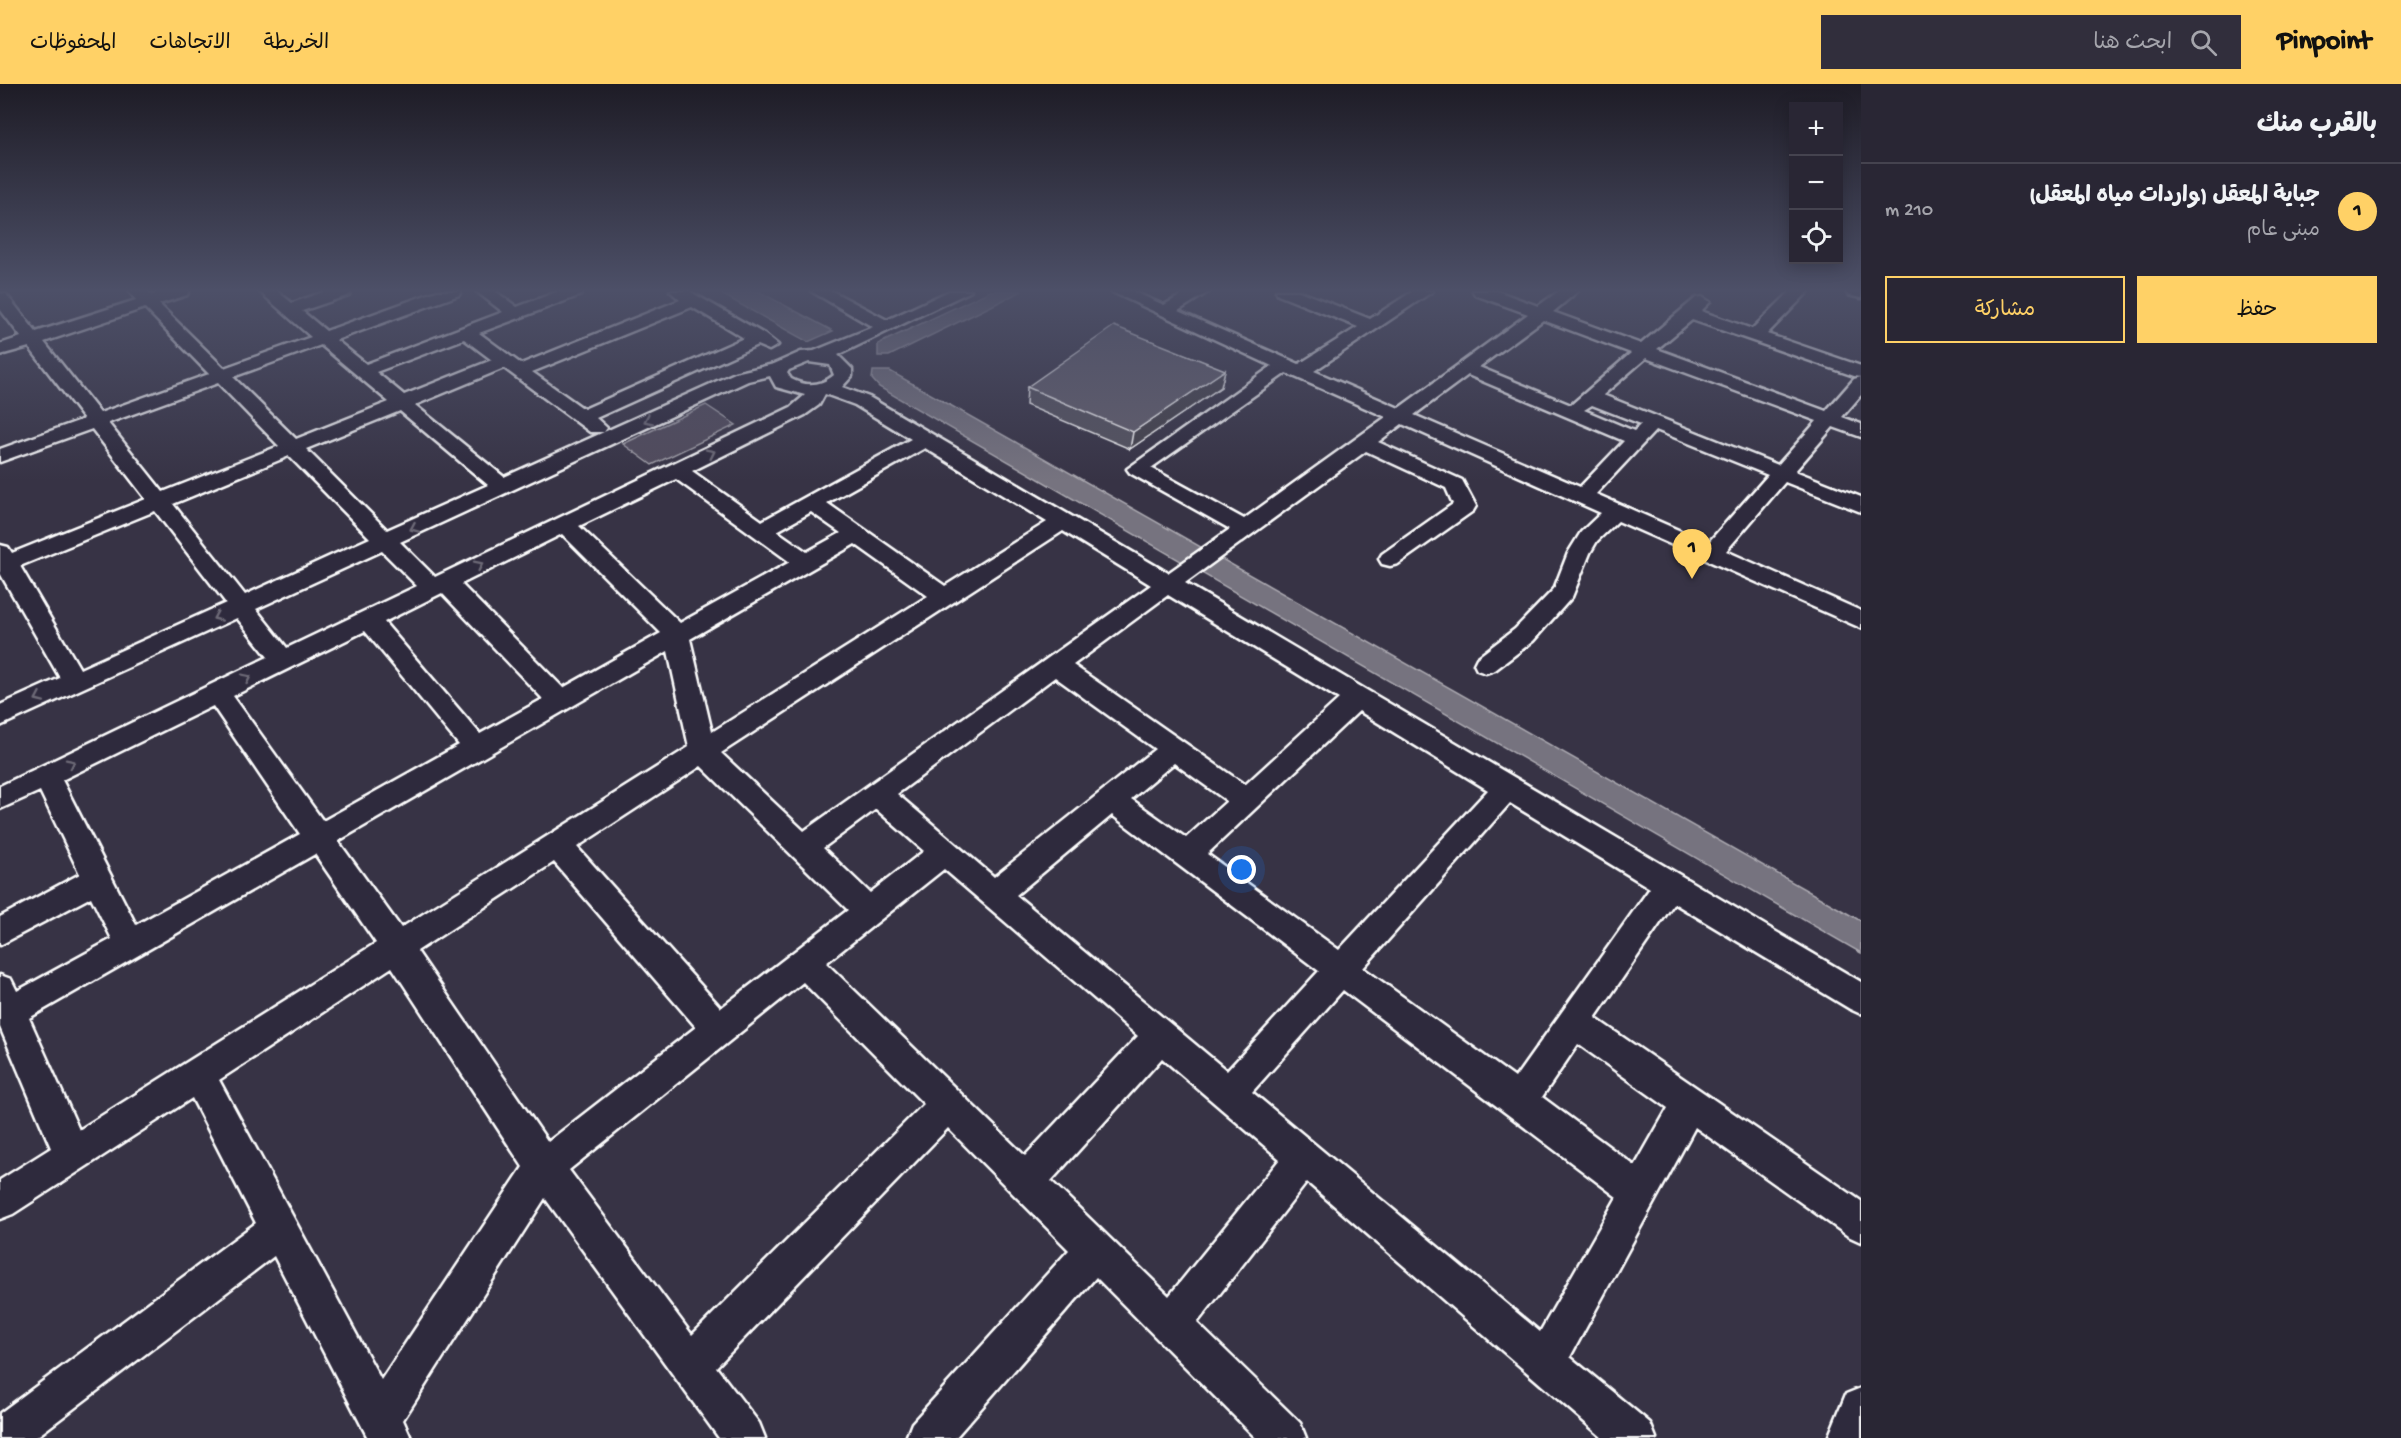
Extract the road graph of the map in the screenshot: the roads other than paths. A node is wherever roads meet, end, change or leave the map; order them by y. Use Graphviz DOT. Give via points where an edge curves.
graph roads {
  1 [pos="44,354"];
  2 [pos="199,354"];
  3 [pos="259,354"];
  4 [pos="343,354"];
  5 [pos="409,354"];
  6 [pos="496,354"];
  7 [pos="540,354"];
  8 [pos="722,354"];
  9 [pos="773,354"];
  10 [pos="818,354"];
  11 [pos="842,354"];
  12 [pos="1259,354"];
  13 [pos="1320,354"];
  14 [pos="1485,354"];
  15 [pos="1640,354"];
  16 [pos="1653,354"];
  17 [pos="1809,354"];
  18 [pos="812,356"];
  19 [pos="780,362"];
  20 [pos="512,366"];
  21 [pos="1466,368"];
  22 [pos="1293,369"];
  23 [pos="215,370"];
  24 [pos="363,371"];
  25 [pos="1861,372"];
  26 [pos="831,381"];
  27 [pos="1861,383"];
  28 [pos="1590,397"];
  29 [pos="402,403"];
  30 [pos="1572,412"];
  31 [pos="91,414"];
  32 [pos="582,417"];
  33 [pos="1401,417"];
  34 [pos="1829,420"];
  35 [pos="1654,422"];
  36 [pos="1861,431"];
  37 [pos="0,437"];
  38 [pos="610,438"];
  39 [pos="926,439"];
  40 [pos="1637,439"];
  41 [pos="1365,443"];
  42 [pos="293,447"];
  43 [pos="0,456"];
  44 [pos="676,470"];
  45 [pos="1782,474"];
  46 [pos="503,487"];
  47 [pos="1582,496"];
  48 [pos="159,502"];
  49 [pos="812,502"];
  50 [pos="1861,506"];
  51 [pos="1616,512"];
  52 [pos="1063,521"];
  53 [pos="564,524"];
  54 [pos="1244,528"];
  55 [pos="762,530"];
  56 [pos="856,534"];
  57 [pos="385,541"];
  58 [pos="1711,554"];
  59 [pos="1390,559"];
  60 [pos="2,561"];
  61 [pos="805,562"];
  62 [pos="1167,583"];
  63 [pos="439,585"];
  64 [pos="945,597"];
  65 [pos="241,606"];
  66 [pos="368,619"];
  67 [pos="1860,619"];
  68 [pos="677,634"];
  69 [pos="283,660"];
  70 [pos="1054,664"];
  71 [pos="1486,664"];
  72 [pos="75,682"];
  73 [pos="217,693"];
  74 [pos="1358,697"];
  75 [pos="560,701"];
  76 [pos="0,716"];
  77 [pos="477,748"];
  78 [pos="1173,749"];
  79 [pos="703,752"];
  80 [pos="45,776"];
  81 [pos="1507,787"];
  82 [pos="878,793"];
  83 [pos="0,798"];
  84 [pos="1111,799"];
  85 [pos="1246,800"];
  86 [pos="319,837"];
  87 [pos="557,845"];
  88 [pos="803,847"];
  89 [pos="944,852"];
  90 [pos="1187,855"];
  91 [pos="97,879"];
  92 [pos="1670,884"];
  93 [pos="995,894"];
  94 [pos="869,911"];
  95 [pos="0,932"];
  96 [pos="130,944"];
  97 [pos="397,948"];
  98 [pos="804,962"];
  99 [pos="1342,969"];
  100 [pos="1861,999"];
  101 [pos="5,1000"];
  102 [pos="1574,1022"];
  103 [pos="719,1029"];
  104 [pos="1161,1035"];
  105 [pos="198,1074"];
  106 [pos="1229,1093"];
  107 [pos="1519,1101"];
  108 [pos="1690,1103"];
  109 [pos="948,1104"];
  110 [pos="72,1155"];
  111 [pos="1304,1157"];
  112 [pos="544,1167"];
  113 [pos="1026,1182"];
  114 [pos="1641,1192"];
  115 [pos="0,1201"];
  116 [pos="1861,1223"];
  117 [pos="280,1228"];
  118 [pos="1095,1250"];
  119 [pos="1171,1325"];
  120 [pos="1545,1362"];
  121 [pos="691,1364"];
  122 [pos="1861,1409"];
  123 [pos="385,1428"];
  124 [pos="24,1431"];
  125 [pos="744,1438"];
  126 [pos="927,1438"];
  127 [pos="1286,1438"];
  128 [pos="1635,1438"];
  129 [pos="1849,1438"];
  1 -- 31 [label="street"];
  2 -- 23 [label="street"];
  3 -- 23 [label="street"];
  4 -- 24 [label="street"];
  5 -- 24 [label="street"];
  6 -- 20 [label="street"];
  7 -- 20 [label="street"];
  8 -- 32 [label="street"];
  9 -- 19 [label="street"];
  10 -- 18 [label="street"];
  11 -- 26 [label="street"];
  12 -- 22 [label="street"];
  13 -- 22 [label="street"];
  14 -- 21 [label="street"];
  15 -- 28 [label="street"];
  16 -- 34 [label="street"];
  17 -- 25 [label="street"];
  18 -- 19 [label="street"];
  18 -- 26 [label="street" via="836,361"];
  19 -- 26 [label="street" via="779,378 789,387"];
  19 -- 38 [label="street, one-way"];
  20 -- 29 [label="street"];
  20 -- 32 [label="street"];
  21 -- 30 [label="street"];
  21 -- 33 [label="street"];
  22 -- 33 [label="street"];
  22 -- 54 [label="street" via="1137,469"];
  23 -- 31 [label="street"];
  23 -- 42 [label="street"];
  24 -- 29 [label="street"];
  26 -- 39 [label="street"];
  44 -- 26 [label="street, one-way" via="798,411"];
  27 -- 34 [label="street"];
  28 -- 30 [label="street"];
  28 -- 35 [label="street"];
  29 -- 42 [label="street"];
  29 -- 46 [label="street"];
  30 -- 40 [label="street"];
  31 -- 37 [label="street"];
  31 -- 43 [label="street"];
  31 -- 48 [label="street"];
  32 -- 38 [label="street"];
  33 -- 41 [label="street"];
  33 -- 47 [label="street"];
  34 -- 36 [label="street"];
  34 -- 45 [label="street"];
  35 -- 40 [label="street"];
  35 -- 45 [label="street"];
  38 -- 46 [label="street"];
  39 -- 49 [label="street"];
  39 -- 52 [label="street"];
  40 -- 47 [label="street"];
  41 -- 54 [label="street"];
  41 -- 59 [label="street" via="1455,484 1465,506"];
  42 -- 48 [label="street"];
  42 -- 57 [label="street"];
  44 -- 53 [label="street"];
  44 -- 55 [label="street"];
  45 -- 50 [label="street"];
  45 -- 58 [label="street"];
  46 -- 57 [label="street, one-way"];
  47 -- 51 [label="street"];
  48 -- 60 [label="street"];
  48 -- 65 [label="street"];
  49 -- 55 [label="street"];
  49 -- 56 [label="street"];
  51 -- 58 [label="street"];
  51 -- 71 [label="street" via="1589,537 1564,592 1524,635"];
  52 -- 62 [label="street"];
  52 -- 64 [label="street"];
  63 -- 53 [label="street, one-way"];
  53 -- 68 [label="street"];
  54 -- 62 [label="street"];
  55 -- 61 [label="street"];
  56 -- 61 [label="street"];
  56 -- 64 [label="street"];
  57 -- 63 [label="street"];
  57 -- 65 [label="street"];
  58 -- 67 [label="street"];
  60 -- 72 [label="street"];
  61 -- 68 [label="street"];
  62 -- 70 [label="street"];
  62 -- 74 [label="street"];
  63 -- 66 [label="street"];
  63 -- 75 [label="street"];
  64 -- 79 [label="street"];
  65 -- 69 [label="street"];
  65 -- 72 [label="street, one-way"];
  66 -- 69 [label="street"];
  66 -- 77 [label="street"];
  68 -- 75 [label="street"];
  68 -- 79 [label="street"];
  73 -- 69 [label="street, one-way"];
  70 -- 78 [label="street"];
  70 -- 82 [label="street"];
  72 -- 76 [label="street, one-way"];
  80 -- 73 [label="street, one-way"];
  73 -- 86 [label="street"];
  74 -- 81 [label="street"];
  74 -- 85 [label="street"];
  75 -- 77 [label="street"];
  77 -- 86 [label="street"];
  78 -- 84 [label="street"];
  78 -- 85 [label="street"];
  79 -- 87 [label="street"];
  79 -- 88 [label="street"];
  80 -- 83 [label="street"];
  80 -- 91 [label="street"];
  81 -- 92 [label="street"];
  81 -- 99 [label="street"];
  82 -- 88 [label="street"];
  82 -- 89 [label="street"];
  84 -- 90 [label="street"];
  84 -- 93 [label="street"];
  85 -- 90 [label="street"];
  86 -- 96 [label="street"];
  86 -- 97 [label="street"];
  87 -- 97 [label="street"];
  87 -- 103 [label="street"];
  88 -- 94 [label="street"];
  89 -- 93 [label="street"];
  89 -- 94 [label="street"];
  90 -- 99 [label="street"];
  91 -- 95 [label="street"];
  91 -- 96 [label="street"];
  92 -- 100 [label="street"];
  92 -- 102 [label="street"];
  93 -- 104 [label="street"];
  94 -- 98 [label="street"];
  96 -- 101 [label="street"];
  97 -- 105 [label="street"];
  97 -- 112 [label="street"];
  98 -- 103 [label="street"];
  98 -- 109 [label="street"];
  99 -- 106 [label="street"];
  99 -- 107 [label="street"];
  101 -- 110 [label="street"];
  102 -- 107 [label="street"];
  102 -- 108 [label="street"];
  103 -- 112 [label="street"];
  104 -- 106 [label="street"];
  104 -- 113 [label="street"];
  105 -- 110 [label="street"];
  105 -- 117 [label="street"];
  106 -- 111 [label="street"];
  107 -- 114 [label="street"];
  108 -- 114 [label="street"];
  108 -- 116 [label="street"];
  109 -- 113 [label="street"];
  109 -- 121 [label="street"];
  110 -- 115 [label="street"];
  111 -- 119 [label="street"];
  111 -- 120 [label="street"];
  112 -- 121 [label="street"];
  112 -- 123 [label="street"];
  113 -- 118 [label="street"];
  114 -- 120 [label="street"];
  117 -- 123 [label="street"];
  117 -- 124 [label="street"];
  118 -- 119 [label="street"];
  118 -- 126 [label="street"];
  119 -- 127 [label="street"];
  120 -- 128 [label="street"];
  121 -- 125 [label="street"];
  122 -- 129 [label="street"];
}
